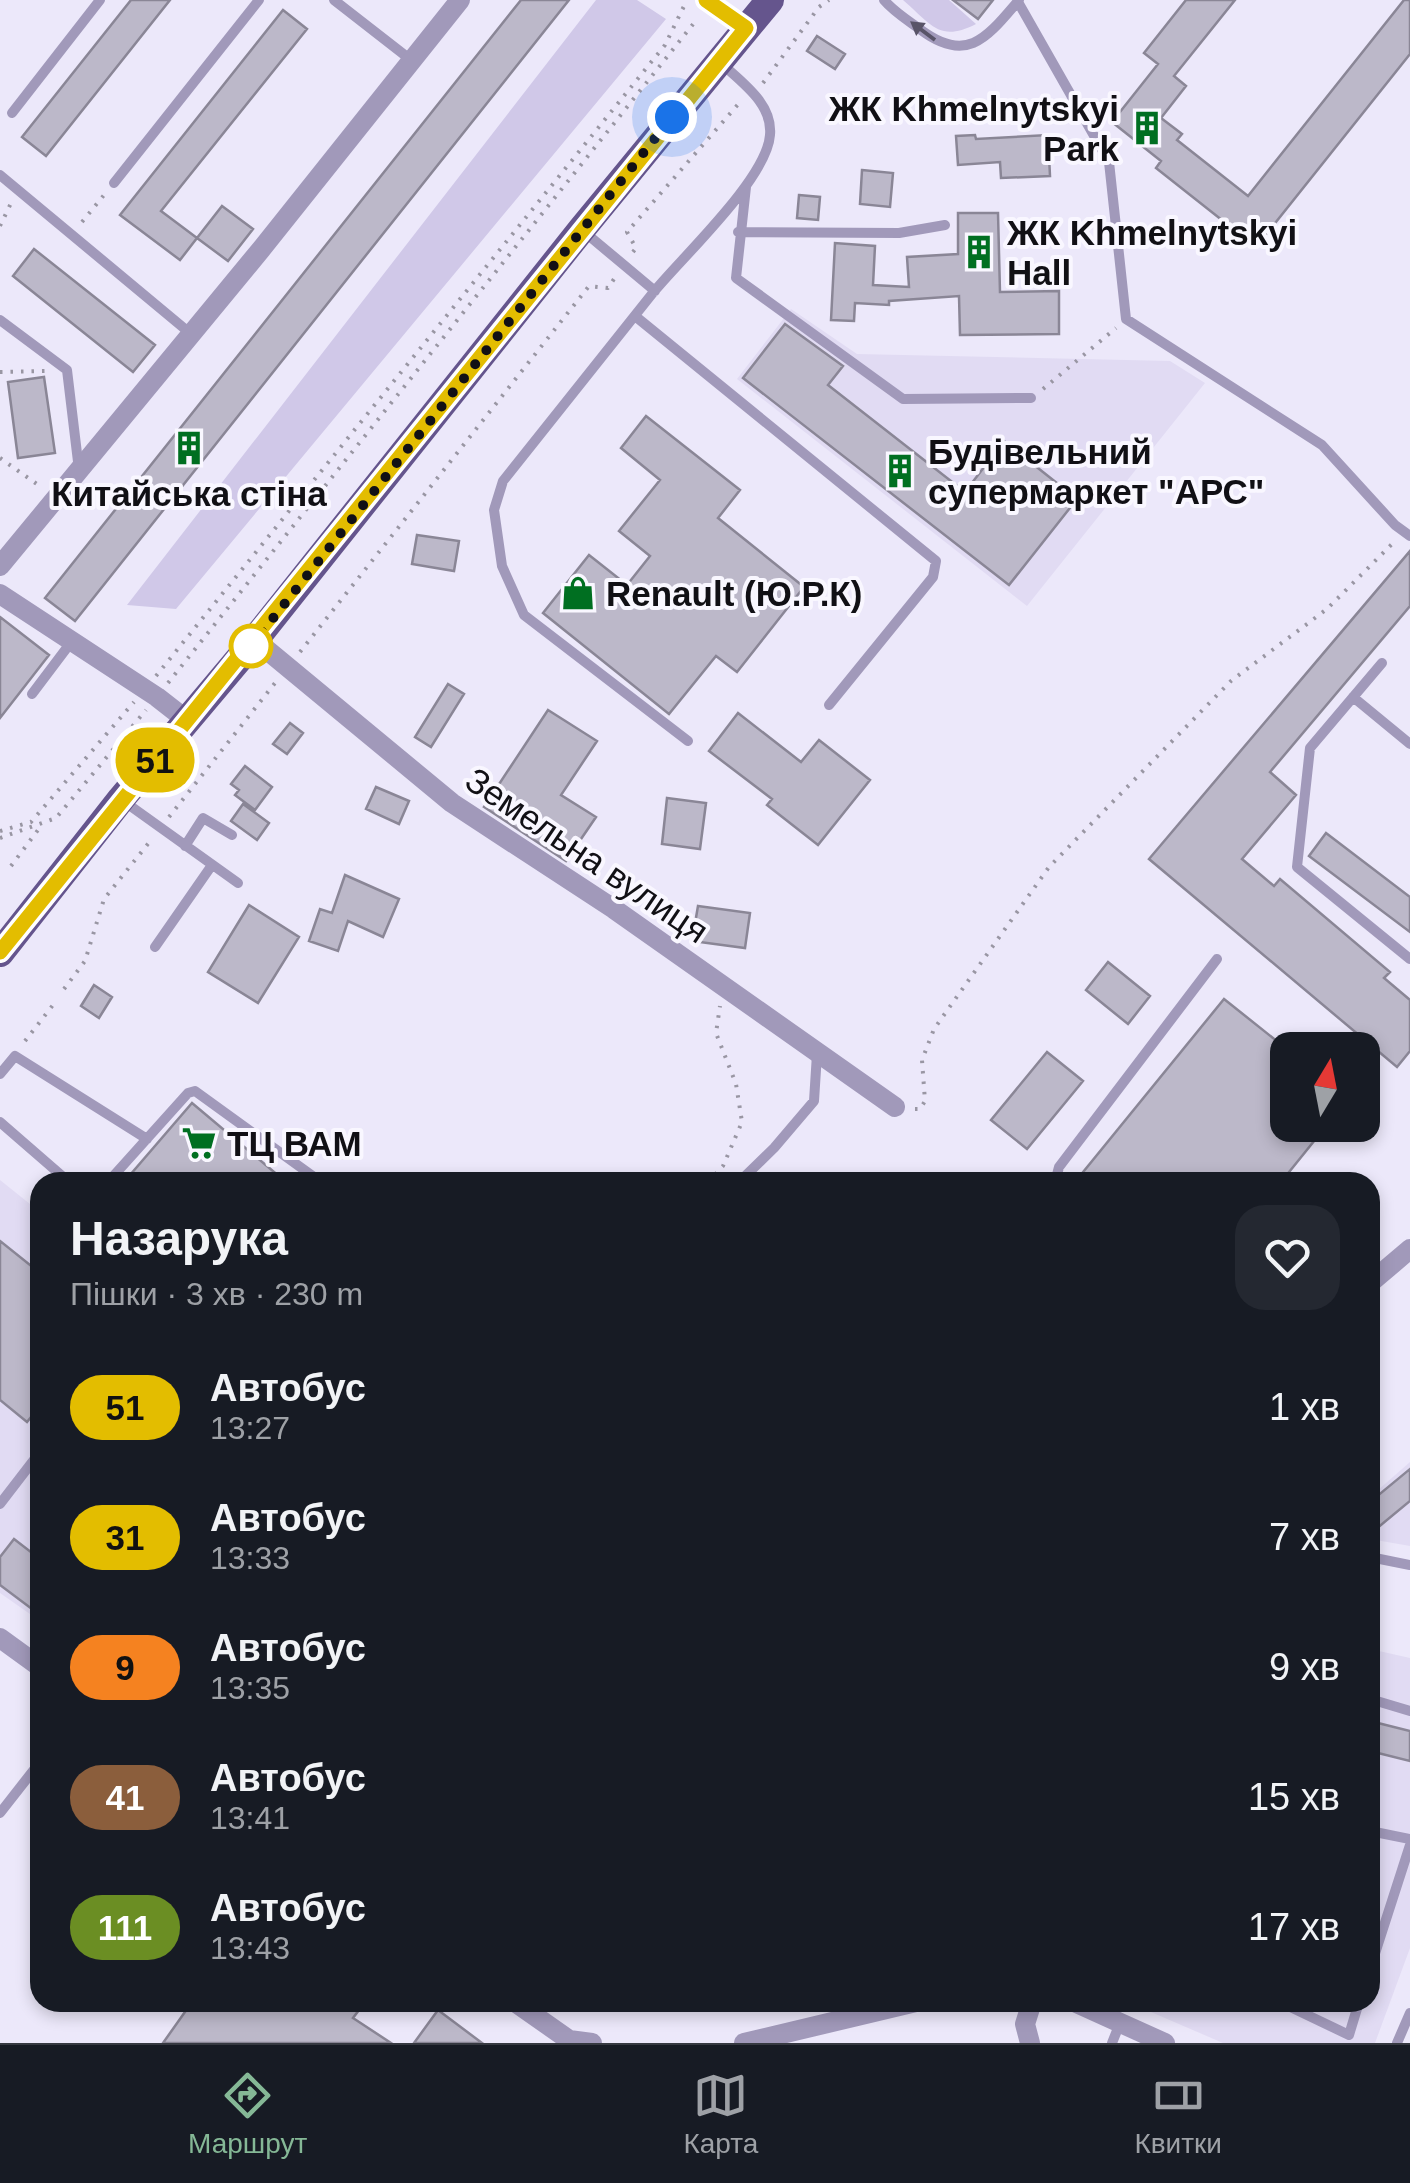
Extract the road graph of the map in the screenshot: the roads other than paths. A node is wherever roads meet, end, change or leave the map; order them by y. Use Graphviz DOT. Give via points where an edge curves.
graph roads {
  1 [pos="100,0"];
  2 [pos="258,0"];
  3 [pos="334,0"];
  4 [pos="460,0"];
  5 [pos="770,0"];
  6 [pos="884,0"];
  7 [pos="1018,1"];
  8 [pos="708,2"];
  9 [pos="746,28"];
  10 [pos="718,60"];
  11 [pos="412,61"];
  12 [pos="12,113"];
  13 [pos="0,174"];
  14 [pos="114,184"];
  15 [pos="746,186"];
  16 [pos="945,225"];
  17 [pos="581,230"];
  18 [pos="738,232"];
  19 [pos="655,291"];
  20 [pos="635,316"];
  21 [pos="0,320"];
  22 [pos="191,334"];
  23 [pos="1031,398"];
  24 [pos="80,472"];
  25 [pos="1407,534"];
  26 [pos="1,564"];
  27 [pos="0,594"];
  28 [pos="72,640"];
  29 [pos="255,640"];
  30 [pos="1382,662"];
  31 [pos="32,694"];
  32 [pos="1353,697"];
  33 [pos="829,705"];
  34 [pos="189,722"];
  35 [pos="688,741"];
  36 [pos="1410,744"];
  37 [pos="121,799"];
  38 [pos="232,835"];
  39 [pos="184,846"];
  40 [pos="212,865"];
  41 [pos="238,883"];
  42 [pos="156,947"];
  43 [pos="0,953"];
  44 [pos="1217,959"];
  45 [pos="1410,959"];
  46 [pos="817,1054"];
  47 [pos="0,1074"];
  48 [pos="895,1108"];
  49 [pos="0,1122"];
  50 [pos="147,1140"];
  51 [pos="58,1172"];
  52 [pos="117,1172"];
  53 [pos="307,1172"];
  54 [pos="749,1172"];
  55 [pos="1057,1172"];
  56 [pos="1410,1249"];
  57 [pos="1380,1274"];
  58 [pos="30,1465"];
  59 [pos="0,1504"];
  60 [pos="1380,1559"];
  61 [pos="1410,1566"];
  62 [pos="0,1638"];
  63 [pos="30,1660"];
  64 [pos="1380,1702"];
  65 [pos="1410,1711"];
  66 [pos="30,1775"];
  67 [pos="0,1813"];
  68 [pos="1380,1833"];
  69 [pos="1410,1842"];
  70 [pos="1380,1937"];
  71 [pos="529,2012"];
  72 [pos="874,2012"];
  73 [pos="1029,2012"];
  74 [pos="1096,2012"];
  75 [pos="1302,2012"];
  76 [pos="1356,2012"];
  77 [pos="1410,2013"];
  78 [pos="1120,2023"];
  79 [pos="592,2043"];
  80 [pos="744,2043"];
  81 [pos="1030,2043"];
  82 [pos="1112,2043"];
  83 [pos="1165,2043"];
  84 [pos="1397,2043"];
  1 -- 12 [label="lane"];
  2 -- 14 [label="lane"];
  3 -- 11 [label="lane"];
  4 -- 11 [label="street"];
  5 -- 9 [label="main road"];
  7 -- 6 [label="lane, one-way" via="986,36 964,48 940,44"];
  7 -- 25 [label="lane" via="1109,162 1126,319 1322,445"];
  8 -- 9 [label="street"];
  9 -- 10 [label="main road"];
  10 -- 15 [label="lane" via="767,109 770,136"];
  10 -- 17 [label="main road"];
  11 -- 22 [label="street"];
  13 -- 22 [label="lane"];
  15 -- 18 [label="lane"];
  15 -- 19 [label="lane"];
  16 -- 18 [label="lane" via="899,234"];
  17 -- 19 [label="lane"];
  17 -- 29 [label="main road"];
  18 -- 23 [label="lane" via="736,278 902,399"];
  19 -- 20 [label="lane"];
  20 -- 33 [label="lane" via="936,561 933,577"];
  20 -- 35 [label="lane" via="503,482 494,510 502,566 524,615"];
  21 -- 24 [label="lane" via="66,370"];
  22 -- 24 [label="street"];
  24 -- 26 [label="street"];
  27 -- 28 [label="street"];
  28 -- 31 [label="lane"];
  28 -- 34 [label="street"];
  29 -- 34 [label="main road"];
  29 -- 46 [label="street, Земельна вулиця" via="452,803"];
  30 -- 32 [label="lane"];
  32 -- 36 [label="lane"];
  32 -- 45 [label="lane" via="1310,748 1297,867"];
  34 -- 37 [label="main road"];
  37 -- 39 [label="lane"];
  37 -- 43 [label="main road"];
  38 -- 39 [label="lane" via="204,818"];
  39 -- 40 [label="lane"];
  40 -- 41 [label="lane"];
  40 -- 42 [label="lane"];
  44 -- 55 [label="lane"];
  46 -- 48 [label="street, Земельна вулиця"];
  46 -- 54 [label="lane" via="814,1102"];
  47 -- 50 [label="lane" via="14,1056"];
  49 -- 51 [label="lane"];
  50 -- 52 [label="lane"];
  50 -- 53 [label="lane" via="195,1090"];
  56 -- 57 [label="street"];
  58 -- 59 [label="lane"];
  60 -- 61 [label="lane"];
  62 -- 63 [label="street"];
  64 -- 65 [label="lane"];
  66 -- 67 [label="lane"];
  68 -- 69 [label="lane"];
  69 -- 70 [label="lane"];
  71 -- 79 [label="street" via="569,2040"];
  72 -- 80 [label="street"];
  73 -- 81 [label="street"];
  74 -- 78 [label="street"];
  75 -- 76 [label="lane" via="1349,2034"];
  77 -- 84 [label="lane"];
  78 -- 82 [label="lane"];
  78 -- 83 [label="street"];
}
